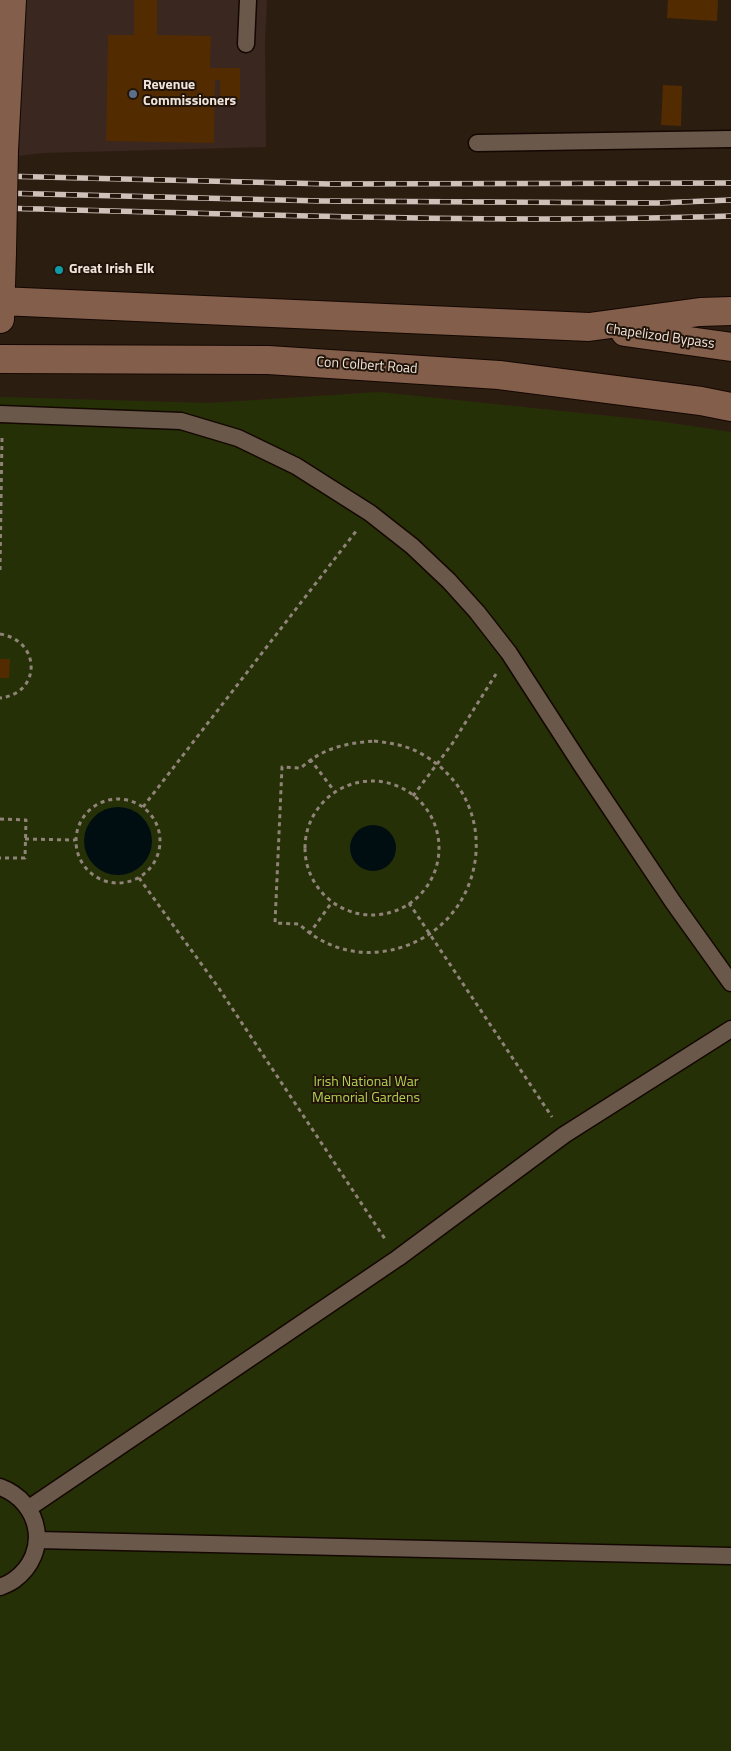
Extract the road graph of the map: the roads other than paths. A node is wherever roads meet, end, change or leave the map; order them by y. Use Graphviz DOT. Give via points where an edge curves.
graph roads {
  1 [pos="12,0"];
  2 [pos="248,0"];
  3 [pos="246,44"];
  4 [pos="731,139"];
  5 [pos="477,143"];
  6 [pos="0,301"];
  7 [pos="731,311"];
  8 [pos="0,319"];
  9 [pos="589,327"];
  10 [pos="731,347"];
  11 [pos="0,359"];
  12 [pos="731,406"];
  13 [pos="1,414"];
  14 [pos="731,983"];
  15 [pos="731,1029"];
  16 [pos="0,1486"];
  17 [pos="29,1508"];
  18 [pos="37,1540"];
  19 [pos="731,1556"];
  20 [pos="0,1587"];
  1 -- 6 [label="main road, bridge"];
  2 -- 3 [label="lane"];
  4 -- 5 [label="lane"];
  6 -- 8 [label="main road"];
  6 -- 9 [label="main road"];
  7 -- 9 [label="main road"];
  9 -- 10 [label="main road, Chapelizod Bypass"];
  11 -- 12 [label="main road, Con Colbert Road" via="268,360 499,375"];
  13 -- 14 [label="lane" via="181,421 238,438 296,466 370,513 449,581 509,653 582,766"];
  15 -- 17 [label="lane" via="564,1135 398,1258"];
  16 -- 17 [label="lane" via="20,1498"];
  17 -- 18 [label="lane"];
  18 -- 19 [label="lane"];
  18 -- 20 [label="lane" via="34,1556 25,1570"];
}
